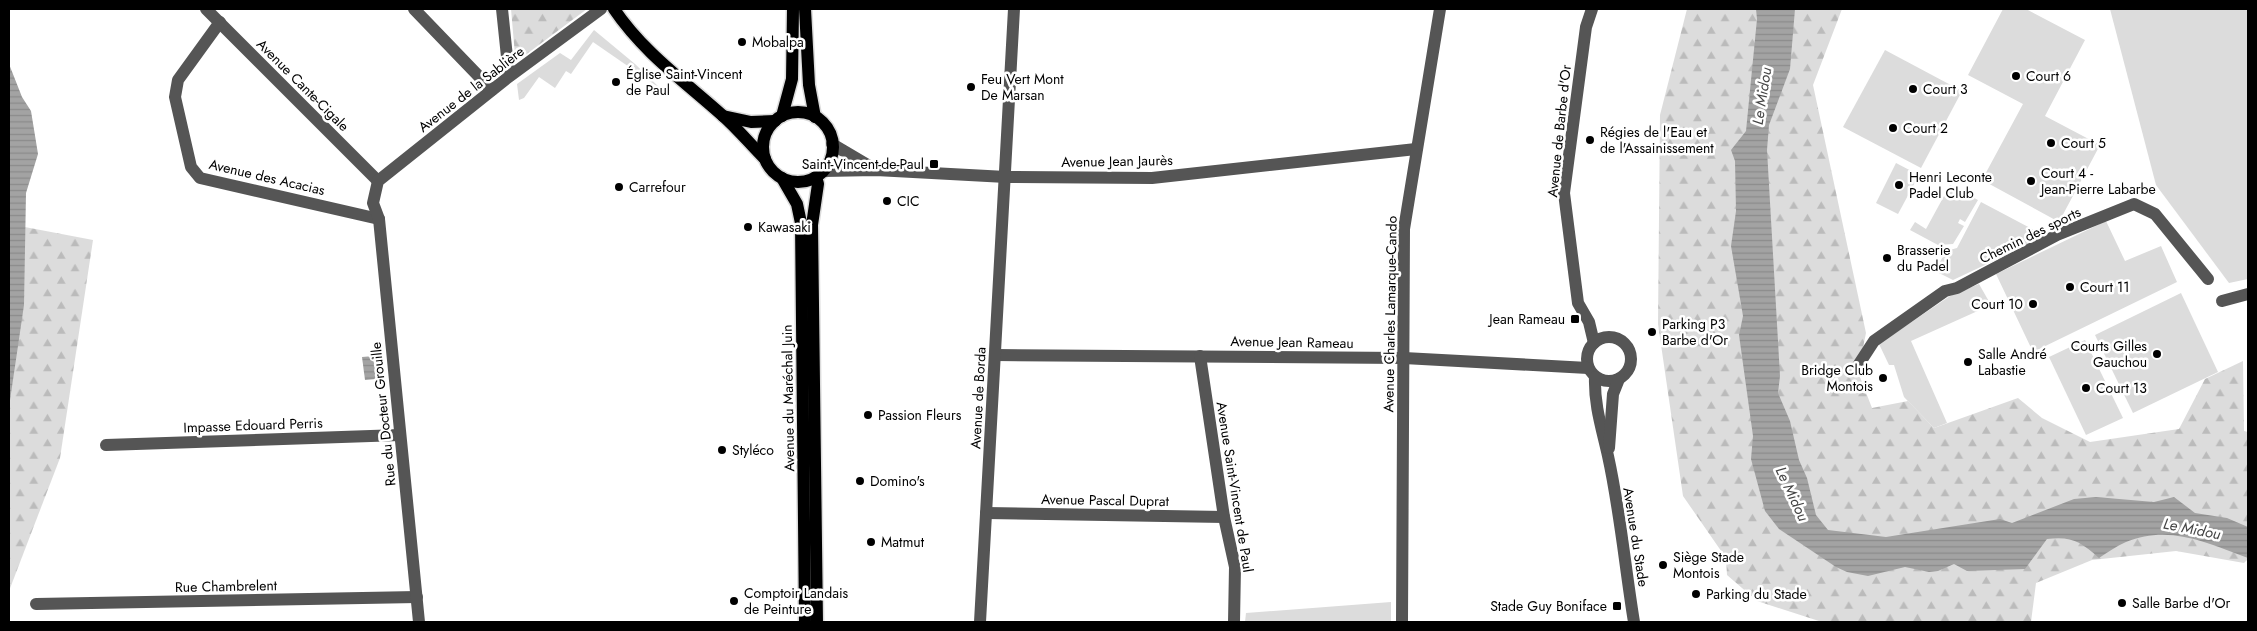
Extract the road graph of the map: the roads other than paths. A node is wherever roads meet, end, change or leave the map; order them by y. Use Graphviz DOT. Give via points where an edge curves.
graph roads {
  1 [pos="206,9"];
  2 [pos="414,9"];
  3 [pos="502,9"];
  4 [pos="601,9"];
  5 [pos="614,9"];
  6 [pos="793,9"];
  7 [pos="805,9"];
  8 [pos="1014,9"];
  9 [pos="1440,9"];
  10 [pos="1592,9"];
  11 [pos="220,22"];
  12 [pos="509,76"];
  13 [pos="492,90"];
  14 [pos="723,116"];
  15 [pos="815,117"];
  16 [pos="779,118"];
  17 [pos="832,144"];
  18 [pos="1416,148"];
  19 [pos="765,159"];
  20 [pos="876,170"];
  21 [pos="820,174"];
  22 [pos="1006,176"];
  23 [pos="782,178"];
  24 [pos="378,181"];
  25 [pos="379,219"];
  26 [pos="2208,279"];
  27 [pos="2248,294"];
  28 [pos="2222,301"];
  29 [pos="1594,344"];
  30 [pos="996,355"];
  31 [pos="1200,356"];
  32 [pos="1404,358"];
  33 [pos="1859,364"];
  34 [pos="1591,373"];
  35 [pos="1619,379"];
  36 [pos="400,435"];
  37 [pos="106,445"];
  38 [pos="1608,456"];
  39 [pos="986,513"];
  40 [pos="1224,518"];
  41 [pos="417,597"];
  42 [pos="36,604"];
  43 [pos="419,622"];
  44 [pos="805,622"];
  45 [pos="817,622"];
  46 [pos="980,622"];
  47 [pos="1234,622"];
  48 [pos="1402,622"];
  49 [pos="1634,622"];
  1 -- 11 [label="street, Avenue Cante-Cigale"];
  2 -- 13 [label="street"];
  3 -- 12 [label="street"];
  4 -- 12 [label="street, Avenue de la Sablière"];
  5 -- 14 [label="main road" via="669,71"];
  6 -- 16 [label="main road" via="792,79"];
  7 -- 15 [label="main road" via="809,85"];
  8 -- 22 [label="street, Avenue de Borda"];
  9 -- 18 [label="street, Avenue Charles Lamarque-Cando"];
  10 -- 29 [label="street, Avenue de Barbe d'Or" via="1586,28 1564,192 1578,303 1589,322"];
  11 -- 24 [label="street, Avenue Cante-Cigale"];
  11 -- 25 [label="street, Avenue des Acacias" via="178,80 175,97 191,167 200,178"];
  12 -- 13 [label="street, Avenue de la Sablière"];
  13 -- 24 [label="street, Avenue de la Sablière"];
  14 -- 16 [label="main road" via="751,122"];
  14 -- 19 [label="main road"];
  15 -- 16 [label="main road" via="799,112"];
  15 -- 17 [label="main road" via="830,133"];
  16 -- 19 [label="main road" via="766,134"];
  17 -- 20 [label="street, Avenue Jean Jaurès"];
  17 -- 21 [label="main road" via="832,154"];
  18 -- 22 [label="street, Avenue Jean Jaurès" via="1152,178"];
  18 -- 32 [label="street, Avenue Charles Lamarque-Cando" via="1404,229"];
  19 -- 23 [label="main road" via="773,172"];
  20 -- 21 [label="street, Avenue Jean Jaurès"];
  20 -- 22 [label="street, Avenue Jean Jaurès"];
  21 -- 23 [label="main road" via="799,182"];
  21 -- 45 [label="main road, Avenue du Maréchal Juin" via="812,225"];
  22 -- 30 [label="street, Avenue de Borda"];
  23 -- 44 [label="main road, Avenue du Maréchal Juin" via="797,205 801,230"];
  24 -- 25 [label="street, Rue du Docteur Grouille" via="374,203"];
  25 -- 36 [label="street, Rue du Docteur Grouille"];
  26 -- 33 [label="street, Chemin des sports" via="2154,214 2134,204 2057,235 1957,288 1945,291 1874,341"];
  27 -- 28 [label="street"];
  29 -- 34 [label="street" via="1587,354"];
  29 -- 35 [label="street" via="1609,337 1627,346 1631,362 1625,375"];
  30 -- 31 [label="street, Avenue Jean Rameau"];
  30 -- 39 [label="street, Avenue de Borda"];
  31 -- 32 [label="street, Avenue Jean Rameau"];
  31 -- 40 [label="street, Avenue Saint-Vincent de Paul"];
  32 -- 34 [label="street, Avenue Jean Rameau"];
  32 -- 48 [label="street, Avenue Charles Lamarque-Cando"];
  34 -- 35 [label="street" via="1606,382"];
  34 -- 38 [label="street, Avenue du Stade"];
  35 -- 38 [label="street, Avenue du Stade" via="1613,394"];
  36 -- 37 [label="street, Impasse Edouard Perris"];
  36 -- 41 [label="street, Rue du Docteur Grouille"];
  38 -- 49 [label="street, Avenue du Stade"];
  39 -- 40 [label="street, Avenue Pascal Duprat"];
  39 -- 46 [label="street, Avenue de Borda"];
  40 -- 47 [label="street, Avenue Saint-Vincent de Paul" via="1236,567"];
  41 -- 42 [label="street, Rue Chambrelent"];
  41 -- 43 [label="street, Rue du Docteur Grouille"];
}
